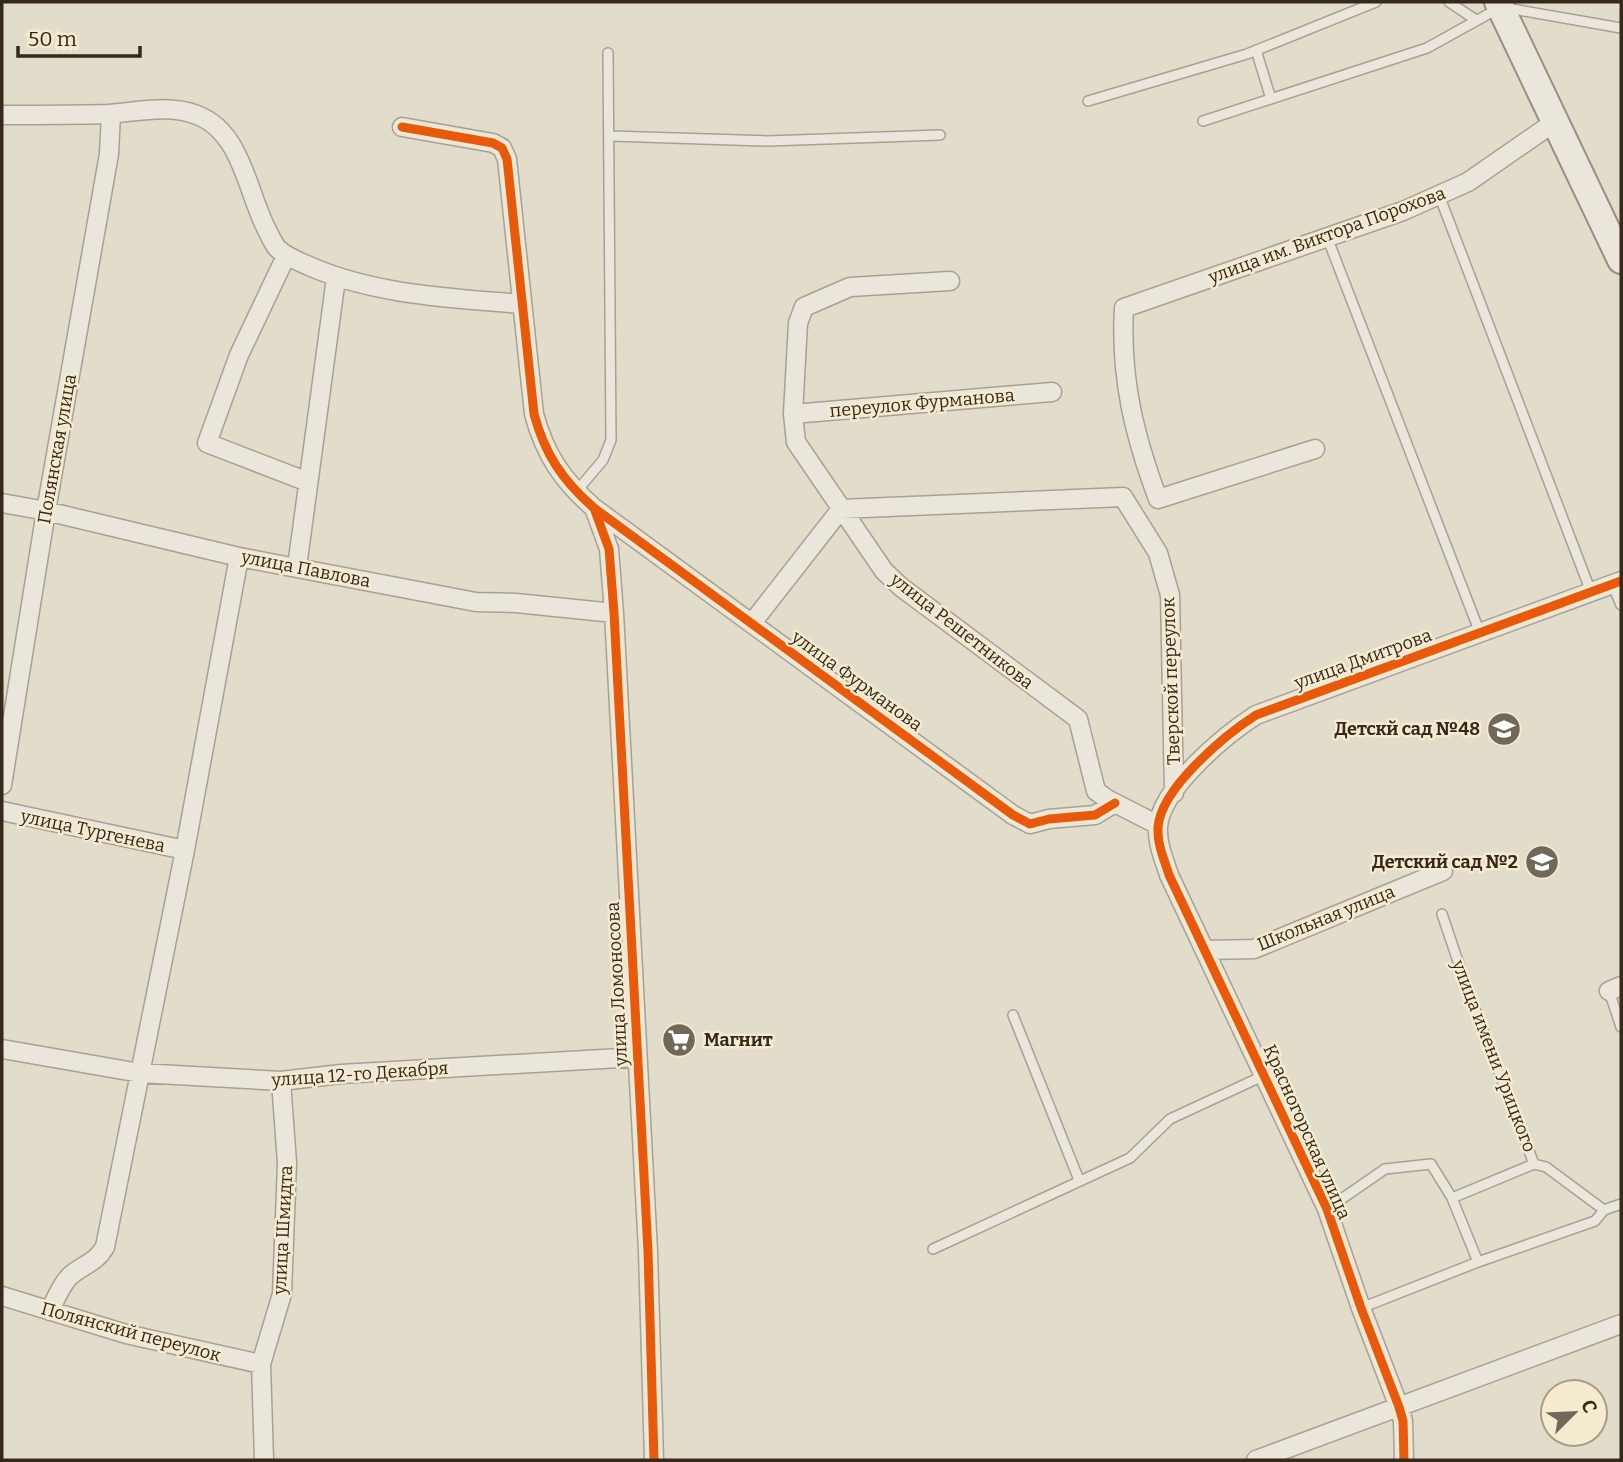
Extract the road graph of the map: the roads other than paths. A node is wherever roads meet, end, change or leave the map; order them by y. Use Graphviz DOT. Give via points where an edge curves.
graph roads {
  1 [pos="1376,2"];
  2 [pos="1449,2"];
  3 [pos="1499,4"];
  4 [pos="1476,20"];
  5 [pos="1621,27"];
  6 [pos="1256,50"];
  7 [pos="608,53"];
  8 [pos="1271,99"];
  9 [pos="1088,101"];
  10 [pos="111,114"];
  11 [pos="2,115"];
  12 [pos="1203,121"];
  13 [pos="1556,121"];
  14 [pos="402,127"];
  15 [pos="940,135"];
  16 [pos="610,136"];
  17 [pos="1439,195"];
  18 [pos="1327,237"];
  19 [pos="286,256"];
  20 [pos="1621,260"];
  21 [pos="336,278"];
  22 [pos="950,281"];
  23 [pos="522,304"];
  24 [pos="1052,392"];
  25 [pos="793,414"];
  26 [pos="1315,449"];
  27 [pos="308,482"];
  28 [pos="576,492"];
  29 [pos="2,503"];
  30 [pos="594,508"];
  31 [pos="841,509"];
  32 [pos="46,511"];
  33 [pos="239,557"];
  34 [pos="297,567"];
  35 [pos="1617,583"];
  36 [pos="1591,592"];
  37 [pos="1621,605"];
  38 [pos="614,613"];
  39 [pos="752,623"];
  40 [pos="1479,633"];
  41 [pos="2,785"];
  42 [pos="1174,793"];
  43 [pos="1115,803"];
  44 [pos="2,811"];
  45 [pos="1158,824"];
  46 [pos="185,850"];
  47 [pos="1443,871"];
  48 [pos="1442,914"];
  49 [pos="1206,950"];
  50 [pos="1615,988"];
  51 [pos="1013,1015"];
  52 [pos="1621,1027"];
  53 [pos="2,1049"];
  54 [pos="637,1057"];
  55 [pos="140,1073"];
  56 [pos="1265,1076"];
  57 [pos="281,1081"];
  58 [pos="1534,1164"];
  59 [pos="1079,1180"];
  60 [pos="1452,1198"];
  61 [pos="1621,1204"];
  62 [pos="1327,1209"];
  63 [pos="1604,1210"];
  64 [pos="933,1249"];
  65 [pos="1478,1262"];
  66 [pos="2,1296"];
  67 [pos="1361,1308"];
  68 [pos="50,1311"];
  69 [pos="1621,1324"];
  70 [pos="261,1364"];
  71 [pos="1399,1408"];
  72 [pos="264,1460"];
  73 [pos="654,1460"];
  74 [pos="1256,1460"];
  75 [pos="1404,1460"];
  1 -- 6 [label="lane"];
  2 -- 4 [label="lane"];
  3 -- 4 [label="lane"];
  3 -- 5 [label="lane"];
  3 -- 13 [label="street"];
  4 -- 8 [label="lane" via="1427,48"];
  6 -- 8 [label="lane"];
  6 -- 9 [label="lane"];
  7 -- 16 [label="lane"];
  8 -- 12 [label="lane"];
  10 -- 11 [label="street"];
  10 -- 19 [label="street" via="169,110 197,115 218,127 237,153 275,246"];
  10 -- 32 [label="street, Полянская улица" via="109,154"];
  13 -- 17 [label="street, улица им. Виктора Порохова" via="1468,182"];
  13 -- 20 [label="street"];
  14 -- 23 [label="street, улица Фурманова" via="502,148 507,159"];
  15 -- 16 [label="lane" via="768,141"];
  16 -- 28 [label="lane" via="611,440 603,460"];
  17 -- 18 [label="street, улица им. Виктора Порохова"];
  17 -- 36 [label="lane"];
  18 -- 26 [label="street, улица им. Виктора Порохова" via="1124,308 1122,339 1126,393 1158,499"];
  18 -- 40 [label="lane"];
  19 -- 21 [label="street"];
  19 -- 27 [label="street" via="239,355 207,443"];
  21 -- 23 [label="street" via="435,297"];
  21 -- 27 [label="street"];
  22 -- 25 [label="street, улица Решетникова" via="850,287 804,307 798,323"];
  23 -- 28 [label="street, улица Фурманова" via="541,441"];
  24 -- 25 [label="street, переулок Фурманова"];
  25 -- 31 [label="street, улица Решетникова" via="796,442"];
  27 -- 34 [label="street"];
  28 -- 30 [label="street, улица Фурманова"];
  29 -- 32 [label="street, улица Павлова"];
  30 -- 38 [label="street, улица Ломоносова" via="609,549"];
  30 -- 39 [label="street, улица Фурманова"];
  31 -- 39 [label="street"];
  31 -- 42 [label="street, Тверской переулок" via="1123,497 1157,553 1170,595"];
  31 -- 43 [label="street, улица Решетникова" via="884,571 901,587 1078,719 1096,791"];
  32 -- 33 [label="street, улица Павлова"];
  32 -- 41 [label="street, Полянская улица"];
  33 -- 34 [label="street, улица Павлова"];
  33 -- 46 [label="street"];
  34 -- 38 [label="street, улица Павлова" via="477,602"];
  35 -- 36 [label="street, улица Дмитрова"];
  35 -- 37 [label="lane"];
  36 -- 40 [label="street, улица Дмитрова"];
  38 -- 54 [label="street, улица Ломоносова"];
  39 -- 43 [label="street, улица Фурманова" via="1030,824 1096,815"];
  40 -- 42 [label="street, улица Дмитрова" via="1256,715 1193,766"];
  42 -- 45 [label="street, улица Дмитрова"];
  43 -- 45 [label="street, улица Решетникова"];
  44 -- 46 [label="street, улица Тургенева"];
  45 -- 49 [label="street, Красногорская улица" via="1169,875"];
  46 -- 55 [label="street"];
  47 -- 49 [label="street, Школьная улица" via="1254,948"];
  48 -- 58 [label="lane, улица имени Урицкого"];
  49 -- 56 [label="street, Красногорская улица"];
  50 -- 52 [label="lane"];
  51 -- 59 [label="lane"];
  53 -- 55 [label="street, улица 12-го Декабря"];
  54 -- 57 [label="street, улица 12-го Декабря"];
  54 -- 73 [label="street, улица Ломоносова"];
  55 -- 57 [label="street, улица 12-го Декабря"];
  55 -- 68 [label="street" via="105,1247 92,1263 69,1277"];
  56 -- 59 [label="lane" via="1170,1119 1130,1158"];
  56 -- 62 [label="street, Красногорская улица"];
  57 -- 70 [label="street, улица Шмидта" via="287,1163 282,1294"];
  58 -- 60 [label="lane, улица имени Урицкого"];
  58 -- 63 [label="lane" via="1546,1167"];
  59 -- 64 [label="lane"];
  60 -- 62 [label="lane" via="1431,1164 1385,1169"];
  60 -- 65 [label="lane"];
  61 -- 63 [label="lane"];
  62 -- 67 [label="street, Красногорская улица"];
  63 -- 65 [label="lane" via="1595,1221"];
  65 -- 67 [label="lane"];
  66 -- 68 [label="street, Полянский переулок"];
  67 -- 71 [label="street, Красногорская улица"];
  68 -- 70 [label="street, Полянский переулок" via="126,1334"];
  69 -- 71 [label="street"];
  70 -- 72 [label="street, улица Шмидта"];
  71 -- 74 [label="street"];
  71 -- 75 [label="street, Красногорская улица"];
}
